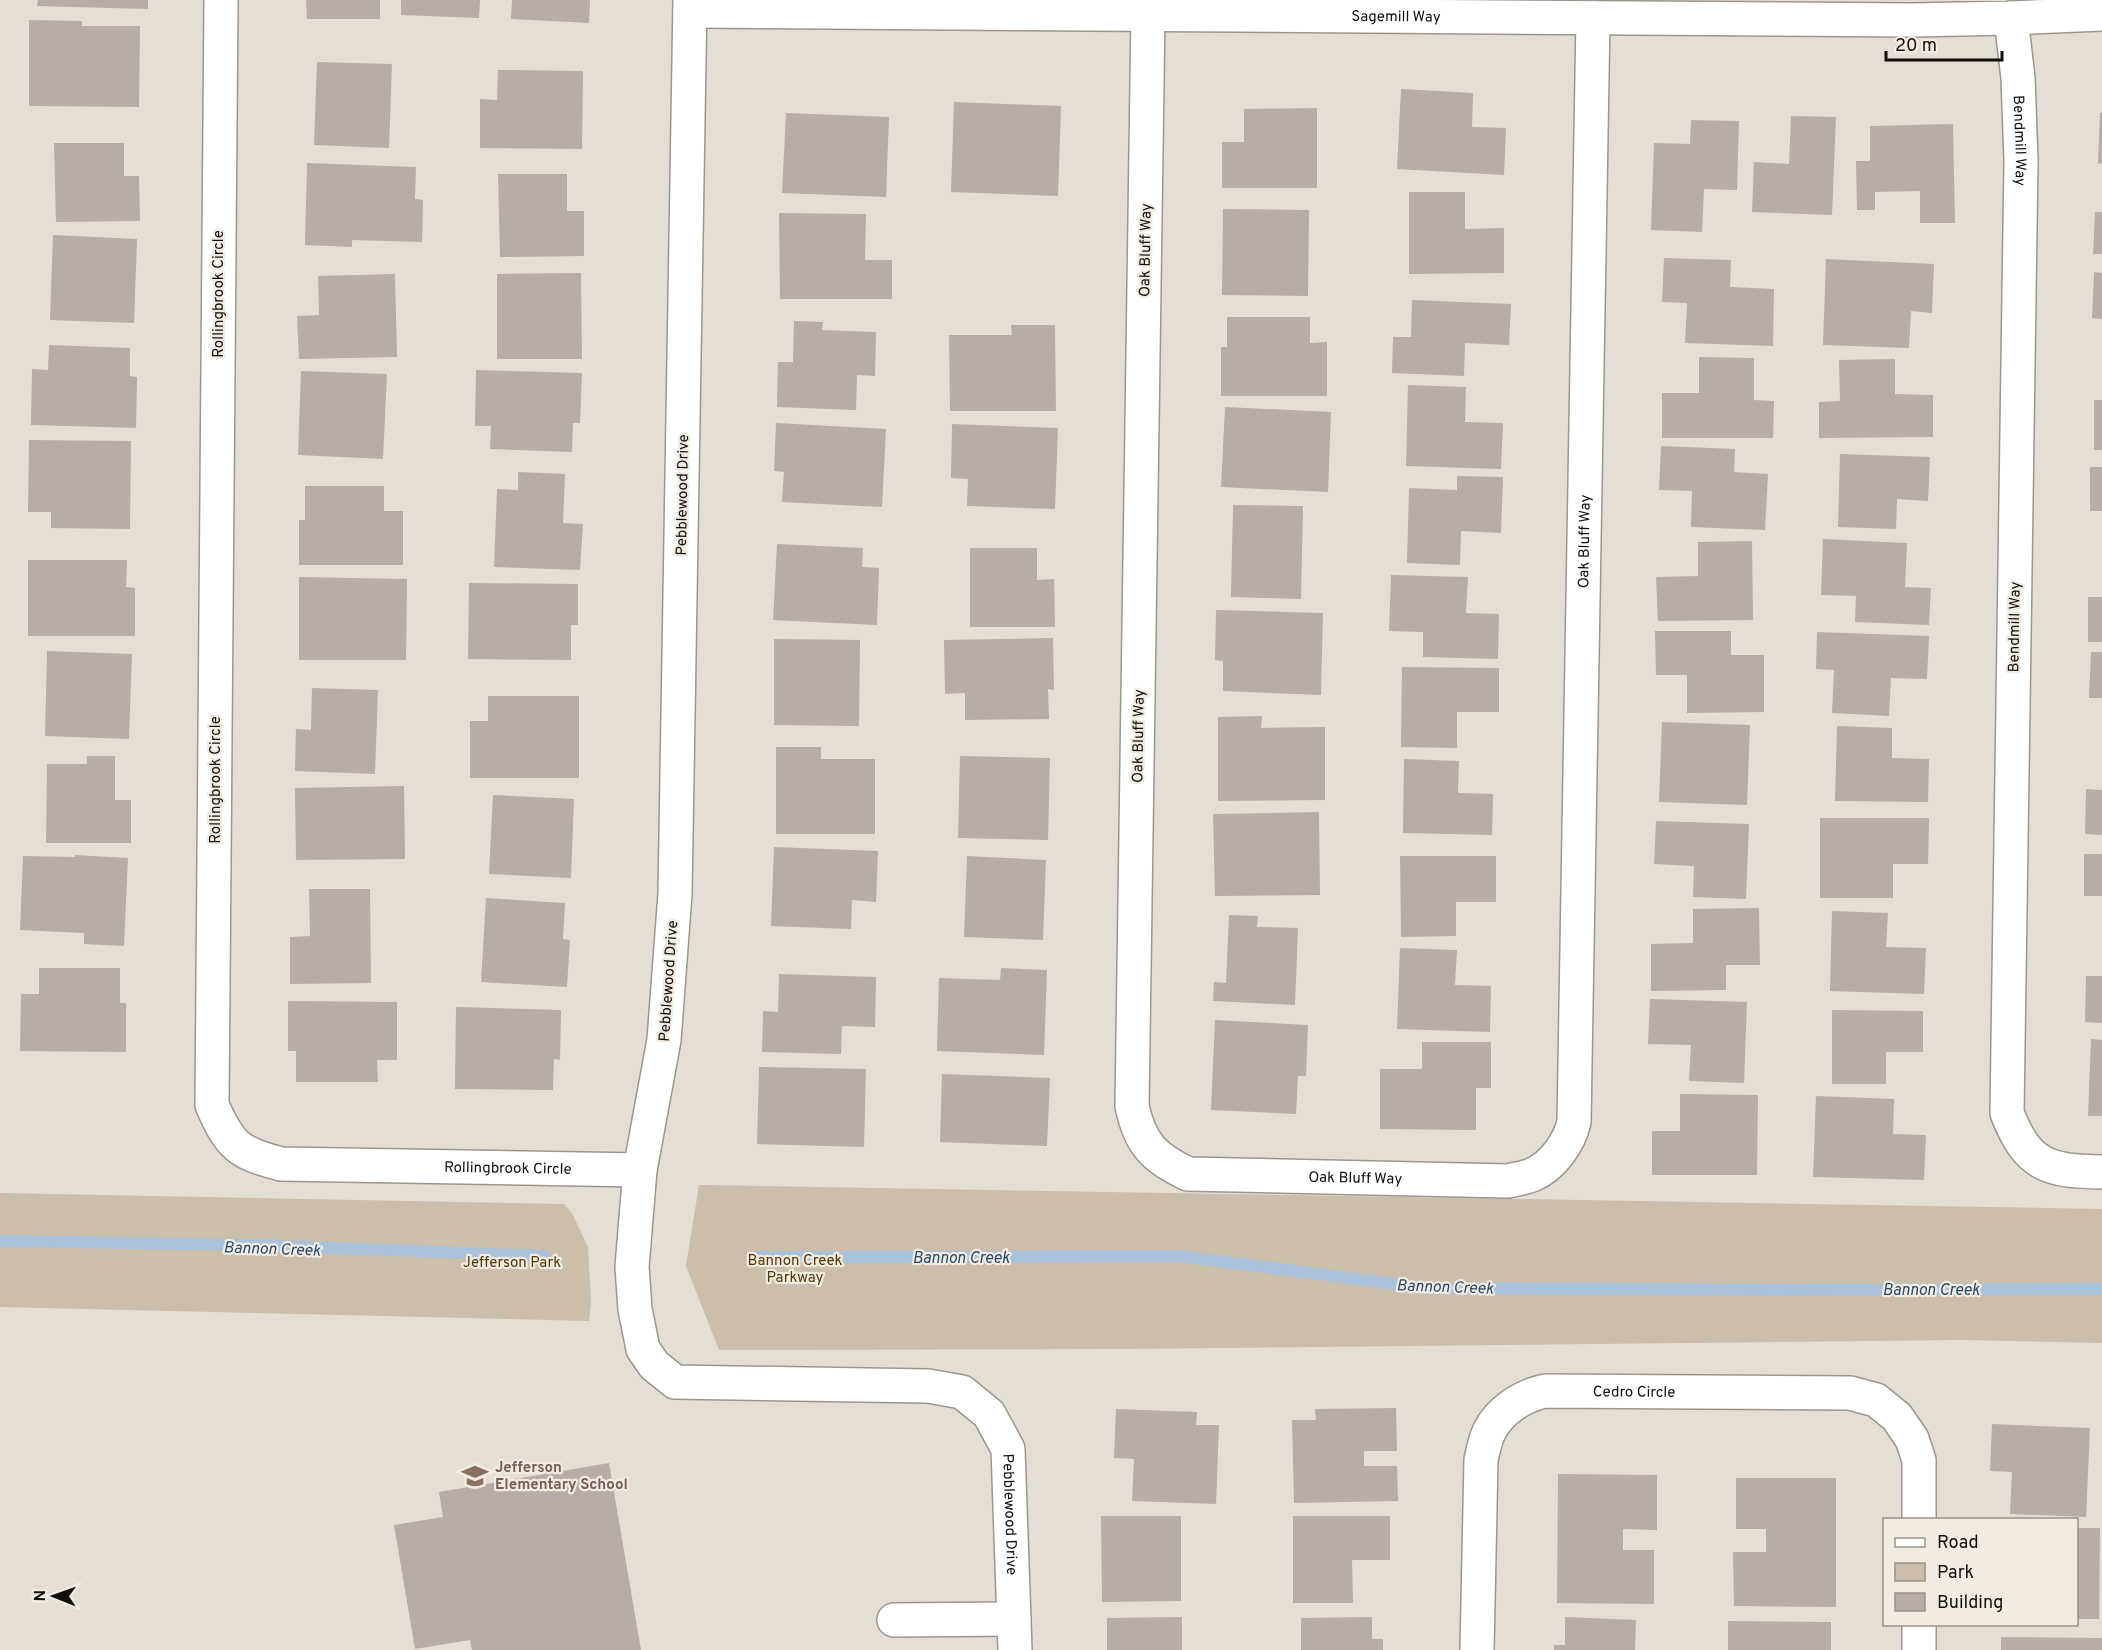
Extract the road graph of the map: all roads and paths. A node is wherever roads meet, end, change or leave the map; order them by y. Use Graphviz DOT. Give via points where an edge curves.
graph roads {
  1 [pos="221,0"];
  2 [pos="690,5"];
  3 [pos="1148,14"];
  4 [pos="2102,14"];
  5 [pos="1593,18"];
  6 [pos="2011,18"];
  7 [pos="640,1170"];
  8 [pos="2102,1172"];
  9 [pos="1919,1518"];
  10 [pos="894,1620"];
  11 [pos="1919,1626"];
  12 [pos="1015,1635"];
  13 [pos="1477,1650"];
  14 [pos="1919,1650"];
  1 -- 7 [label="street, Rollingbrook Circle" via="212,1105 233,1143 255,1157 281,1164"];
  2 -- 3 [label="street, Sagemill Way"];
  2 -- 7 [label="street, Pebblewood Drive" via="675,894 664,1040"];
  3 -- 5 [label="street, Sagemill Way"];
  3 -- 5 [label="street, Oak Bluff Way" via="1132,1106 1136,1124 1149,1148 1166,1163 1188,1174 1508,1181 1534,1174 1555,1158 1571,1135 1574,1122"];
  4 -- 6 [label="street, Sagemill Way"];
  5 -- 6 [label="street, Sagemill Way"];
  6 -- 8 [label="street, Bendmill Way" via="2021,160 2007,1113 2017,1138 2034,1156 2067,1171"];
  7 -- 12 [label="street, Pebblewood Drive" via="632,1267 634,1309 643,1349 654,1365 675,1382 928,1386 962,1392 989,1414 1008,1449"];
  9 -- 13 [label="street, Cedro Circle" via="1919,1460 1912,1438 1898,1417 1876,1401 1850,1393 1533,1394 1512,1405 1495,1422 1480,1460"];
  10 -- 12 [label="street"];
  11 -- 14 [label="street"];
}
